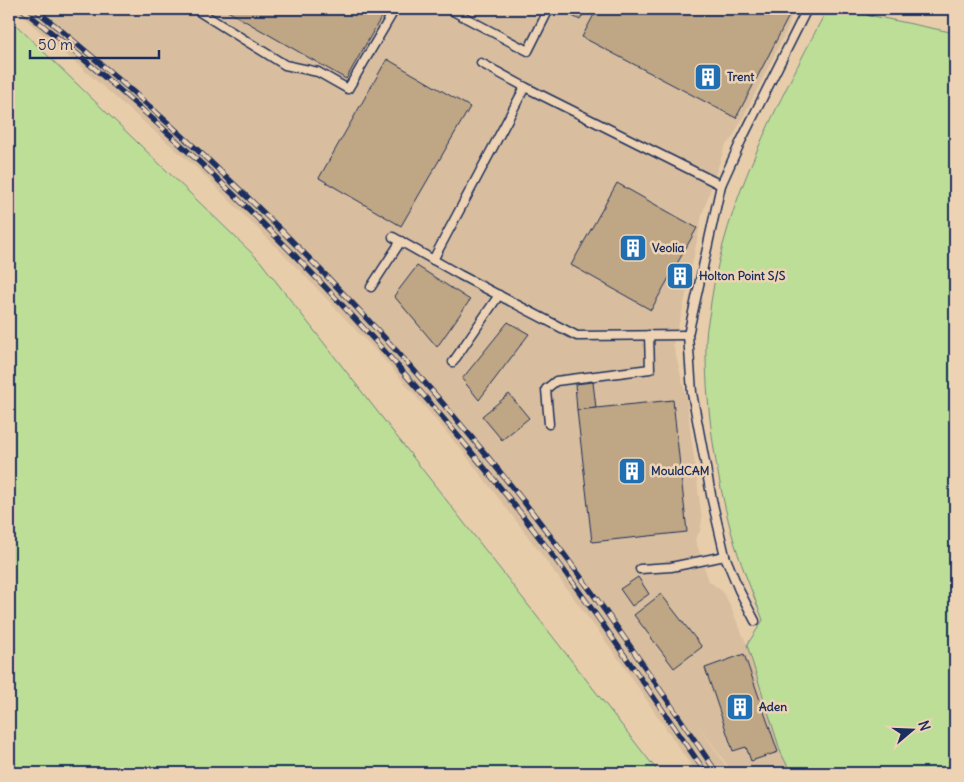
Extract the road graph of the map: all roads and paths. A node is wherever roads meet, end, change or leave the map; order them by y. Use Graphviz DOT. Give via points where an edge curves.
graph roads {
  1 [pos="195,9"];
  2 [pos="395,9"];
  3 [pos="449,9"];
  4 [pos="549,9"];
  5 [pos="807,9"];
  6 [pos="481,63"];
  7 [pos="525,87"];
  8 [pos="721,185"];
  9 [pos="393,236"];
  10 [pos="402,242"];
  11 [pos="433,260"];
  12 [pos="371,287"];
  13 [pos="499,295"];
  14 [pos="649,335"];
  15 [pos="688,335"];
  16 [pos="453,362"];
  17 [pos="549,424"];
  18 [pos="725,556"];
  19 [pos="640,569"];
  20 [pos="755,621"];
  1 -- 2 [label="lane" via="285,65 318,72 348,89"];
  3 -- 4 [label="lane" via="528,51"];
  5 -- 8 [label="lane"];
  6 -- 7 [label="lane"];
  7 -- 8 [label="lane"];
  7 -- 11 [label="lane"];
  8 -- 15 [label="lane"];
  9 -- 10 [label="lane"];
  10 -- 11 [label="lane"];
  10 -- 12 [label="lane"];
  11 -- 13 [label="lane"];
  13 -- 14 [label="lane" via="577,336"];
  13 -- 16 [label="lane"];
  14 -- 15 [label="lane"];
  14 -- 17 [label="lane" via="650,369 556,381 546,390"];
  15 -- 18 [label="lane" via="692,393"];
  18 -- 19 [label="lane" via="671,567"];
  18 -- 20 [label="lane"];
}
